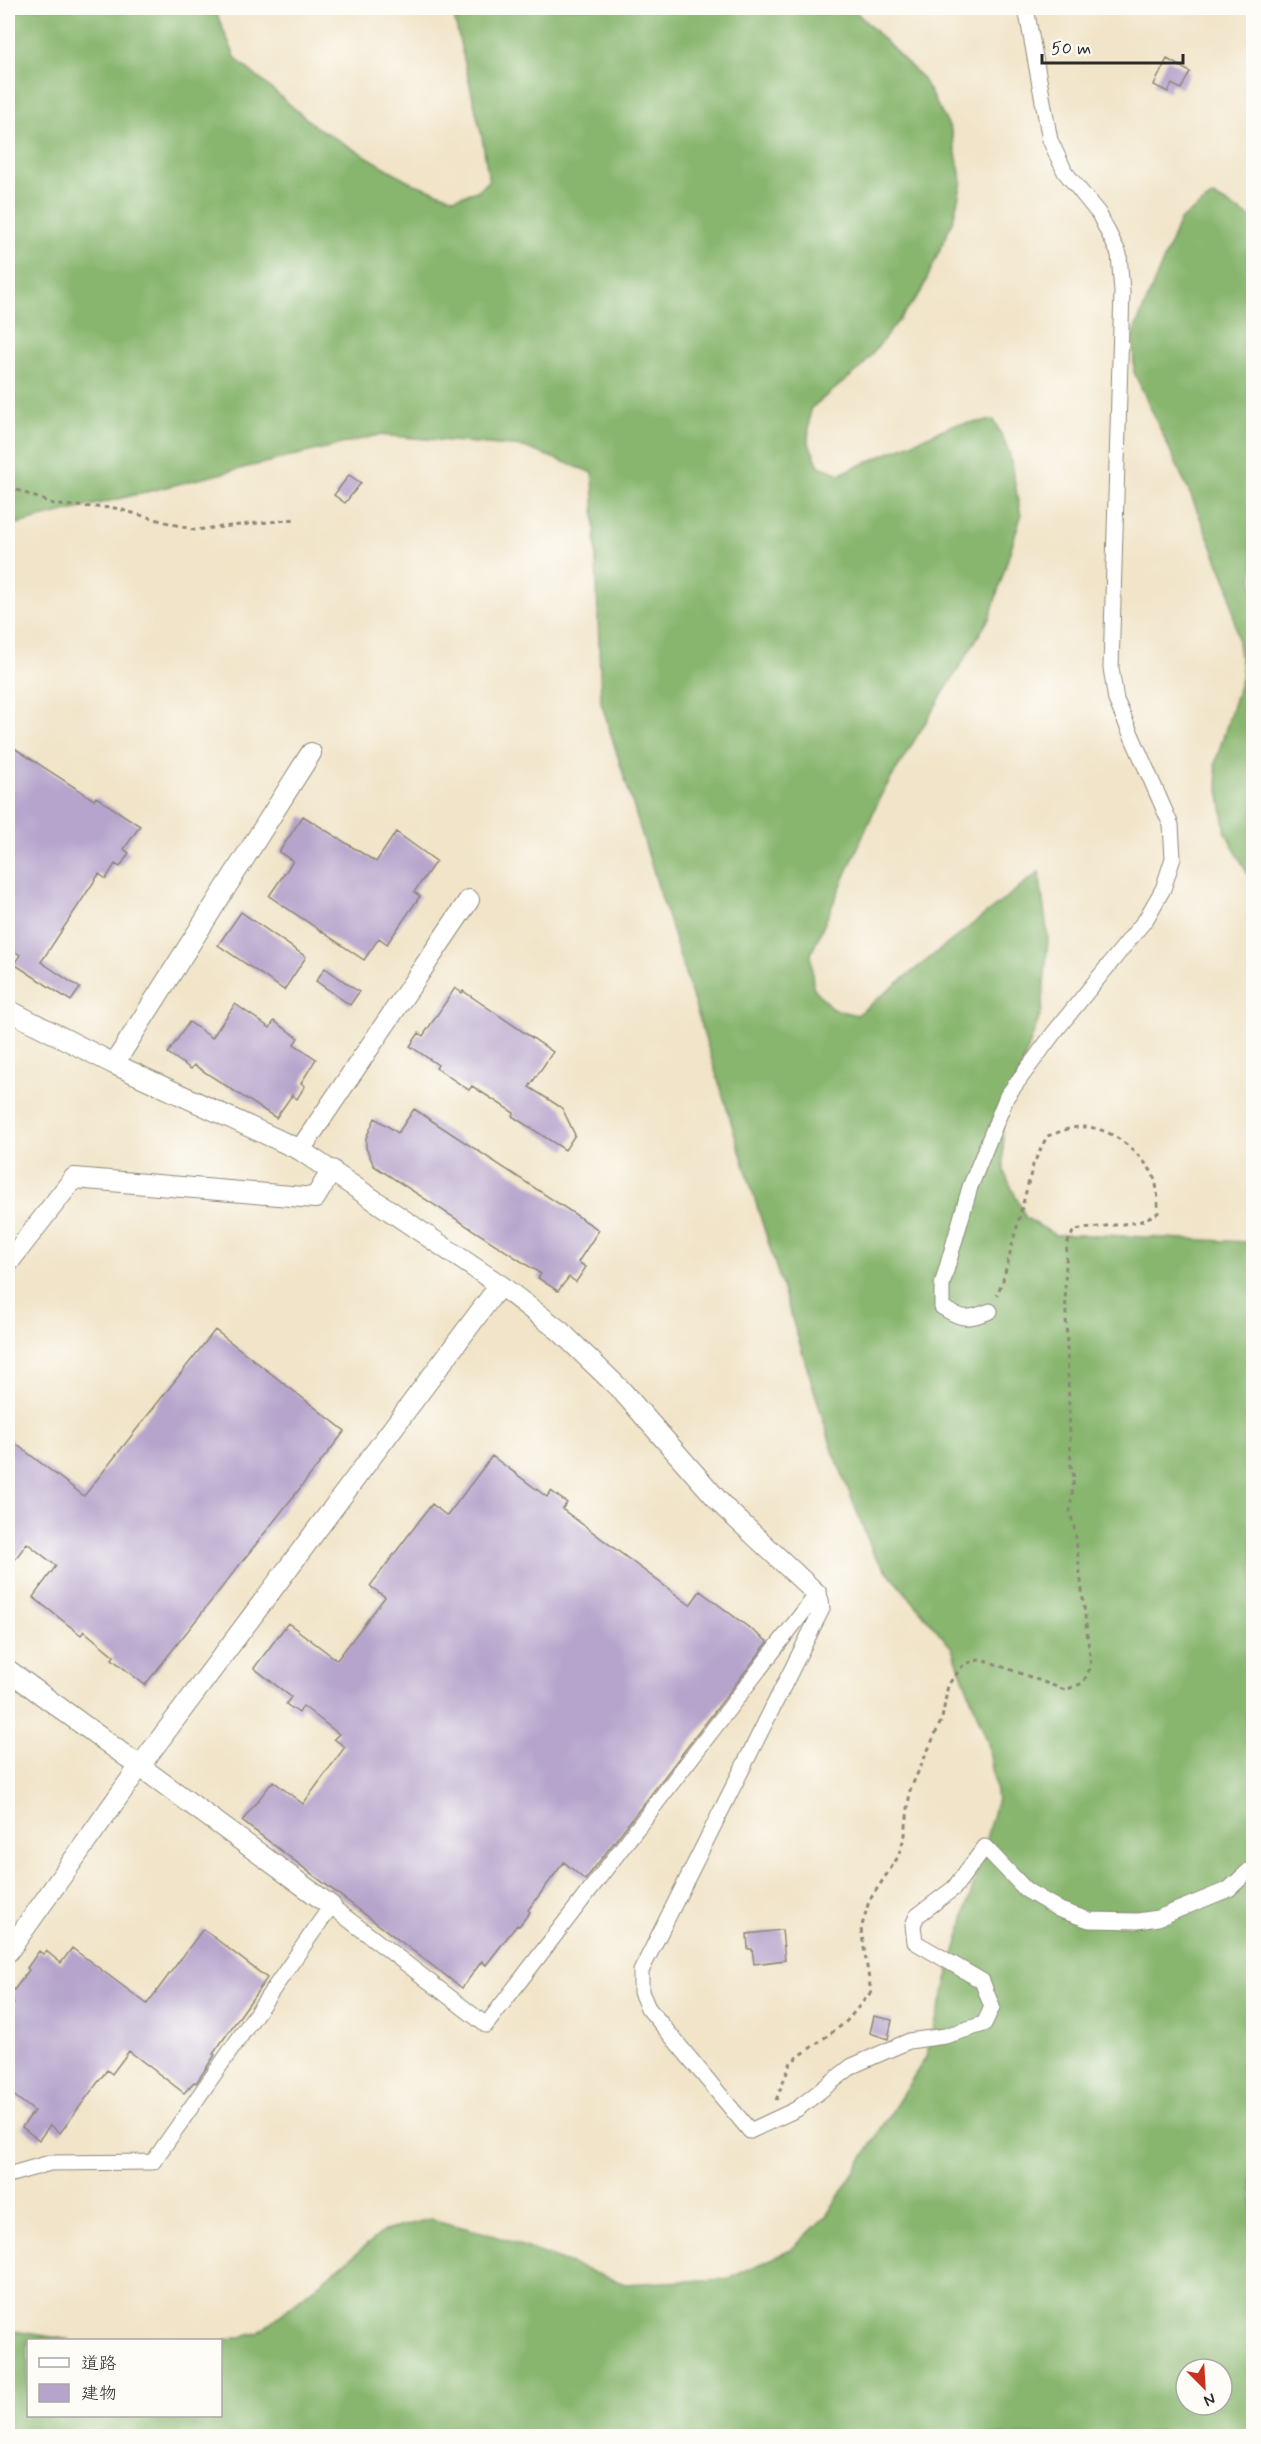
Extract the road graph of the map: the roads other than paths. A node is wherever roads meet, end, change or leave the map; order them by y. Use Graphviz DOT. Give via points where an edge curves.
graph roads {
  1 [pos="1026,8"];
  2 [pos="311,753"];
  3 [pos="469,900"];
  4 [pos="8,1010"];
  5 [pos="114,1064"];
  6 [pos="300,1150"];
  7 [pos="332,1170"];
  8 [pos="8,1263"];
  9 [pos="500,1285"];
  10 [pos="990,1311"];
  11 [pos="818,1594"];
  12 [pos="8,1670"];
  13 [pos="140,1766"];
  14 [pos="1254,1866"];
  15 [pos="332,1906"];
  16 [pos="8,1952"];
  17 [pos="8,2175"];
  1 -- 10 [label="street" via="1050,140 1065,172 1099,214 1119,254 1122,292 1111,668 1116,700 1172,825 1173,858 1163,889 1146,919 1006,1096 970,1188 942,1284 942,1307 954,1315 968,1319"];
  2 -- 5 [label="street"];
  3 -- 6 [label="street"];
  4 -- 5 [label="street"];
  5 -- 6 [label="street"];
  6 -- 7 [label="street"];
  7 -- 8 [label="street" via="315,1198 75,1178"];
  7 -- 9 [label="street"];
  9 -- 11 [label="street" via="560,1331 613,1382 724,1507"];
  9 -- 13 [label="street"];
  11 -- 14 [label="street" via="822,1609 641,1971 641,1992 648,2008 750,2131 797,2109 852,2066 909,2041 945,2036 984,2024 992,2007 982,1981 915,1942 913,1926 917,1916 954,1888 985,1847 1026,1890 1060,1910 1089,1920 1158,1918 1229,1889"];
  11 -- 15 [label="street" via="486,2025"];
  12 -- 13 [label="street"];
  13 -- 15 [label="street"];
  13 -- 16 [label="street"];
  15 -- 17 [label="street" via="153,2162 50,2163"];
}
